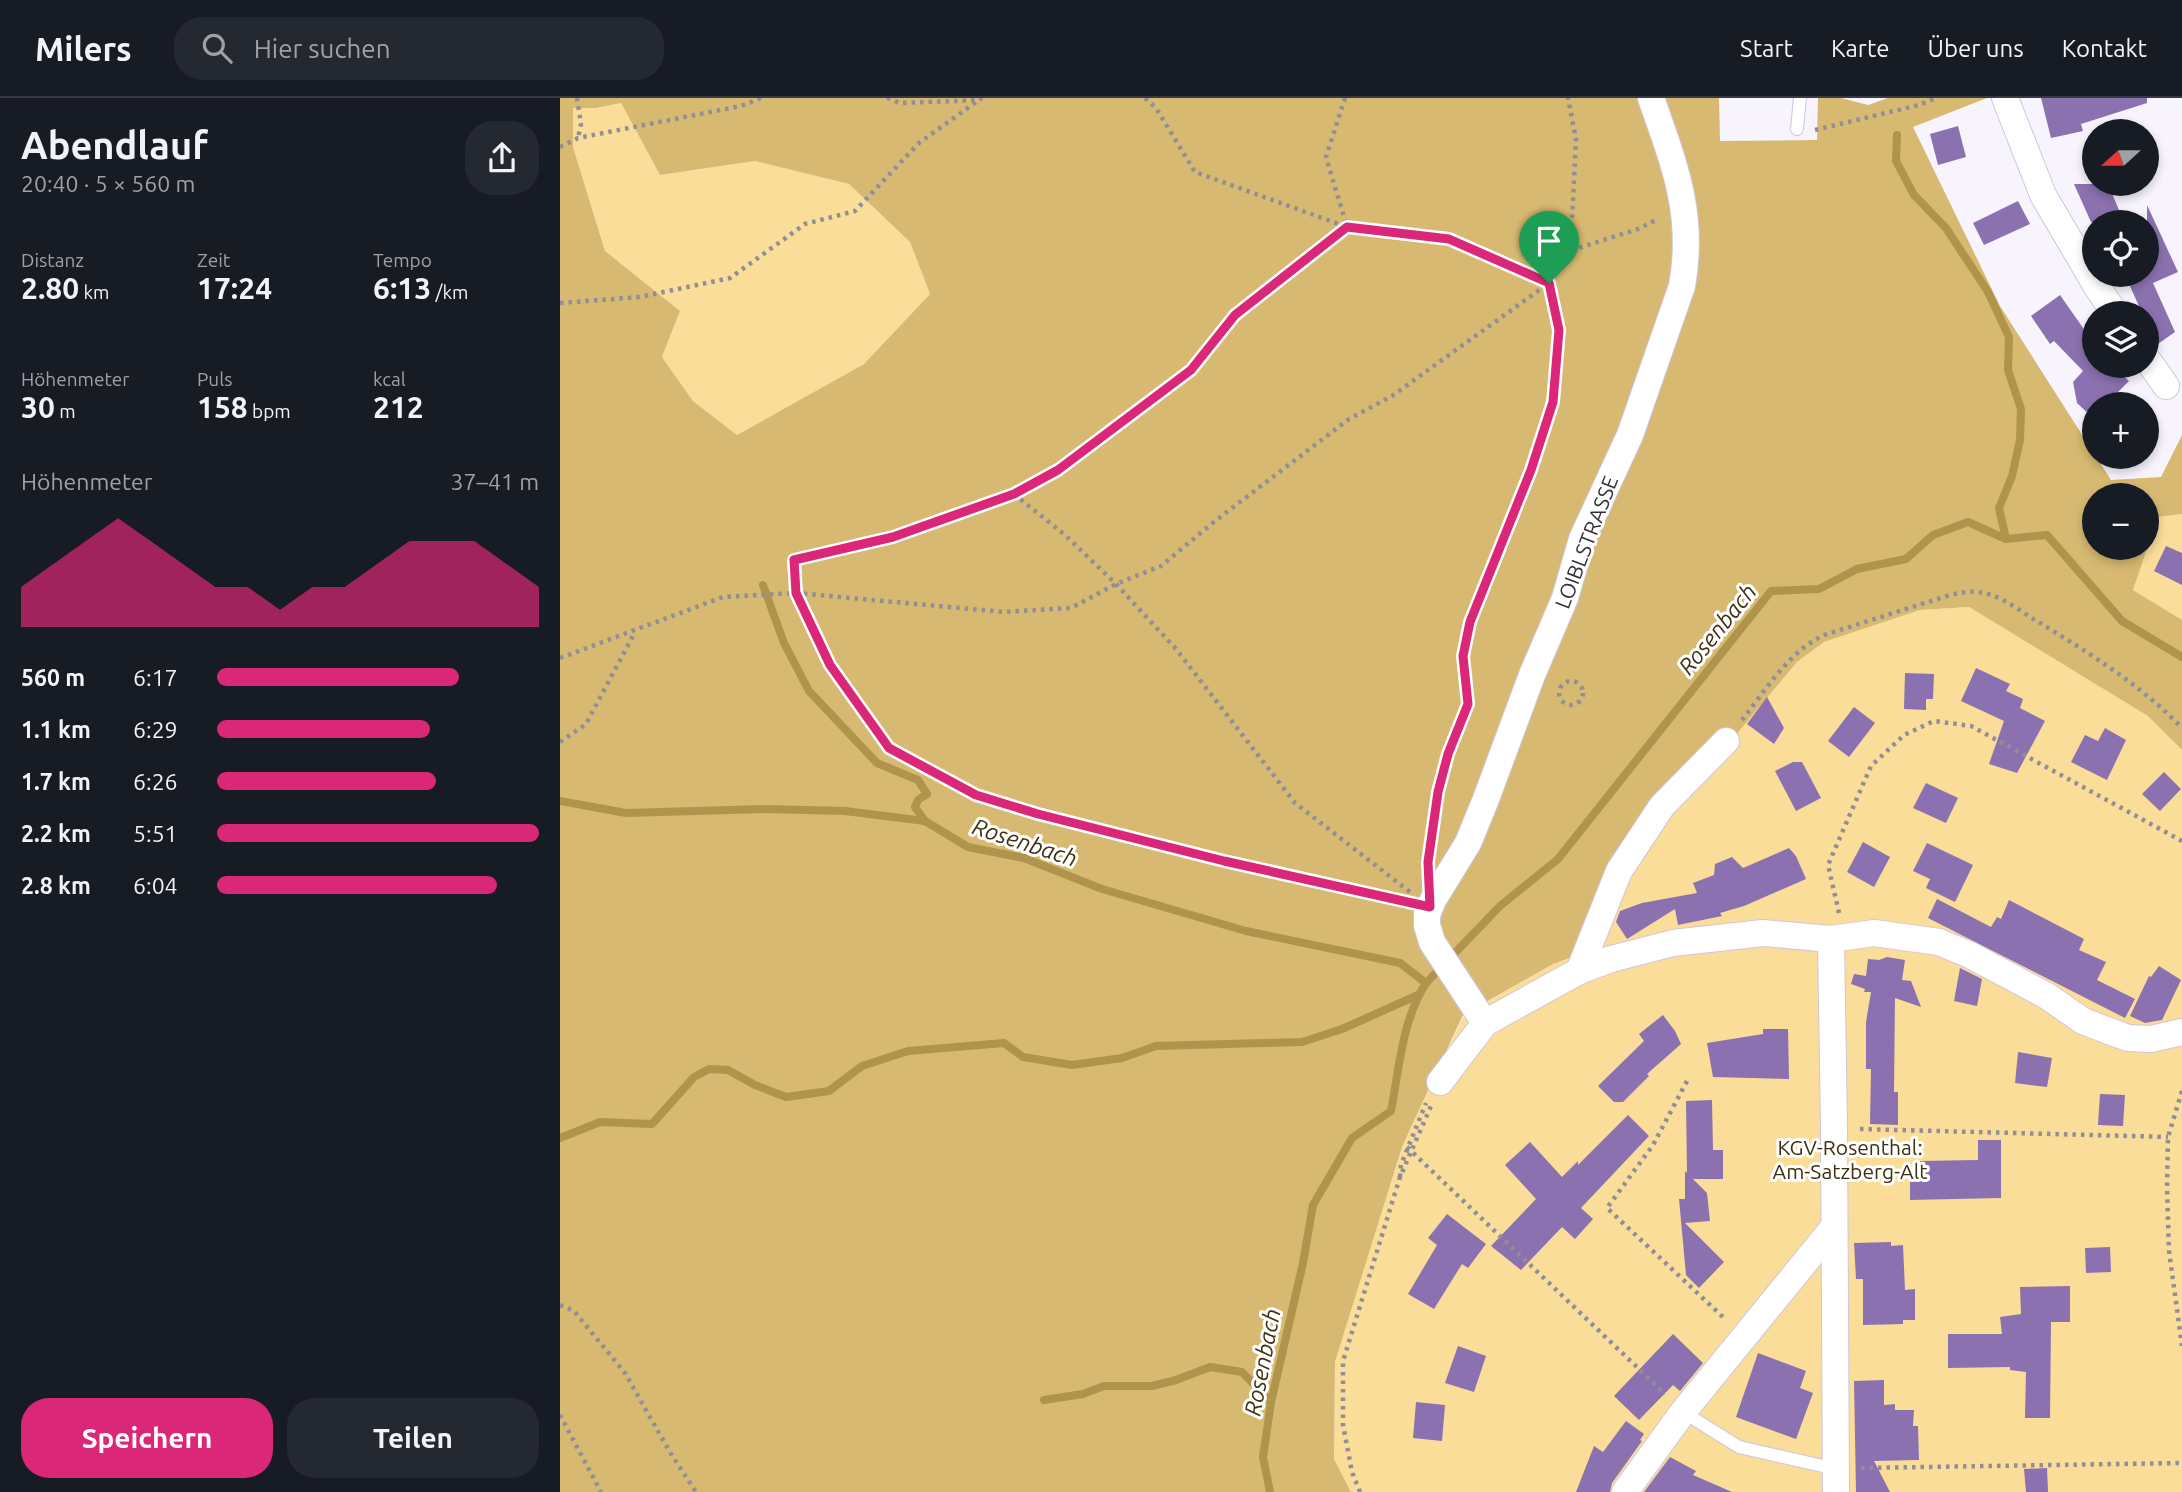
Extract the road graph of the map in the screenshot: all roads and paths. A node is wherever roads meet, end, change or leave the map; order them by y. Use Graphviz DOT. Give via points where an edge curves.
graph roads {
  1 [pos="576,98"];
  2 [pos="761,98"];
  3 [pos="887,98"];
  4 [pos="1145,98"];
  5 [pos="1345,98"];
  6 [pos="1568,98"];
  7 [pos="1651,98"];
  8 [pos="1800,98"];
  9 [pos="1936,98"];
  10 [pos="2005,98"];
  11 [pos="981,99"];
  12 [pos="1797,128"];
  13 [pos="578,138"];
  14 [pos="560,147"];
  15 [pos="1684,206"];
  16 [pos="1347,227"];
  17 [pos="1563,253"];
  18 [pos="1549,283"];
  19 [pos="2107,301"];
  20 [pos="560,303"];
  21 [pos="2159,376"];
  22 [pos="2166,386"];
  23 [pos="1014,494"];
  24 [pos="1116,583"];
  25 [pos="796,593"];
  26 [pos="636,631"];
  27 [pos="560,658"];
  28 [pos="1583,692"];
  29 [pos="2182,728"];
  30 [pos="1726,741"];
  31 [pos="560,742"];
  32 [pos="2182,841"];
  33 [pos="1428,862"];
  34 [pos="1430,907"];
  35 [pos="1831,940"];
  36 [pos="1579,971"];
  37 [pos="1479,1015"];
  38 [pos="2182,1032"];
  39 [pos="1687,1081"];
  40 [pos="2182,1091"];
  41 [pos="1434,1092"];
  42 [pos="1834,1128"];
  43 [pos="2168,1137"];
  44 [pos="1410,1149"];
  45 [pos="1833,1228"];
  46 [pos="560,1306"];
  47 [pos="1744,1337"];
  48 [pos="2182,1346"];
  49 [pos="1683,1412"];
  50 [pos="560,1415"];
  51 [pos="2182,1463"];
  52 [pos="1836,1480"];
  53 [pos="601,1492"];
  54 [pos="696,1492"];
  55 [pos="1360,1492"];
  56 [pos="1625,1492"];
  1 -- 13 [label="path" via="581,124"];
  2 -- 13 [label="path" via="741,106"];
  3 -- 11 [label="path" via="900,103"];
  4 -- 16 [label="path" via="1156,108 1195,172"];
  5 -- 16 [label="path" via="1326,156"];
  6 -- 17 [label="path" via="1576,139 1572,222"];
  7 -- 15 [label="street, LOIBLSTRASSE"];
  8 -- 12 [label="lane"];
  9 -- 12 [label="path" via="1811,131"];
  10 -- 19 [label="street" via="2043,195"];
  11 -- 20 [label="path" via="919,143 855,211 805,224 730,278 640,297"];
  13 -- 14 [label="path"];
  15 -- 17 [label="path" via="1639,229"];
  15 -- 34 [label="street, LOIBLSTRASSE" via="1687,233 1682,286 1630,435 1582,539 1557,619 1468,844"];
  16 -- 18 [label="path" via="1449,239"];
  16 -- 23 [label="path" via="1235,315 1191,370 1058,470"];
  17 -- 18 [label="path"];
  18 -- 24 [label="path" via="1392,396 1349,419 1161,566"];
  18 -- 33 [label="path" via="1559,330 1553,402 1470,622 1463,656 1468,704 1438,792"];
  21 -- 22 [label="street"];
  23 -- 24 [label="path"];
  23 -- 25 [label="path" via="893,537 794,560"];
  24 -- 25 [label="path" via="1071,608 1004,612"];
  24 -- 34 [label="path" via="1176,649 1295,803"];
  25 -- 26 [label="path" via="723,597"];
  25 -- 34 [label="path" via="830,665 889,748 976,795 1224,861"];
  26 -- 27 [label="path"];
  26 -- 31 [label="path" via="586,724"];
  28 -- 28 [label="path" via="1570,681 1563,685 1560,696 1572,705"];
  29 -- 30 [label="path" via="2160,704 2073,642 2004,601 1971,591 1810,642 1796,653"];
  30 -- 36 [label="street" via="1662,806 1619,871"];
  32 -- 35 [label="path" via="1971,726 1934,721 1904,735 1871,766 1828,865 1841,922"];
  34 -- 37 [label="street, LOIBLSTRASSE" via="1429,934"];
  35 -- 36 [label="street" via="1763,933 1673,943"];
  35 -- 38 [label="street" via="1874,933 1939,942 2109,1031 2151,1039"];
  35 -- 42 [label="street"];
  36 -- 37 [label="street"];
  37 -- 41 [label="street"];
  39 -- 47 [label="path" via="1653,1145 1606,1208"];
  40 -- 43 [label="path"];
  41 -- 44 [label="path"];
  41 -- 44 [label="path"];
  42 -- 43 [label="path"];
  42 -- 45 [label="street"];
  43 -- 48 [label="path" via="2169,1251"];
  44 -- 49 [label="path"];
  44 -- 55 [label="path" via="1343,1361 1343,1425"];
  45 -- 47 [label="street"];
  45 -- 52 [label="street"];
  46 -- 54 [label="path" via="574,1311 625,1373"];
  47 -- 49 [label="street"];
  49 -- 52 [label="lane" via="1739,1447"];
  49 -- 56 [label="street"];
  50 -- 53 [label="path"];
  51 -- 52 [label="path"];
}
